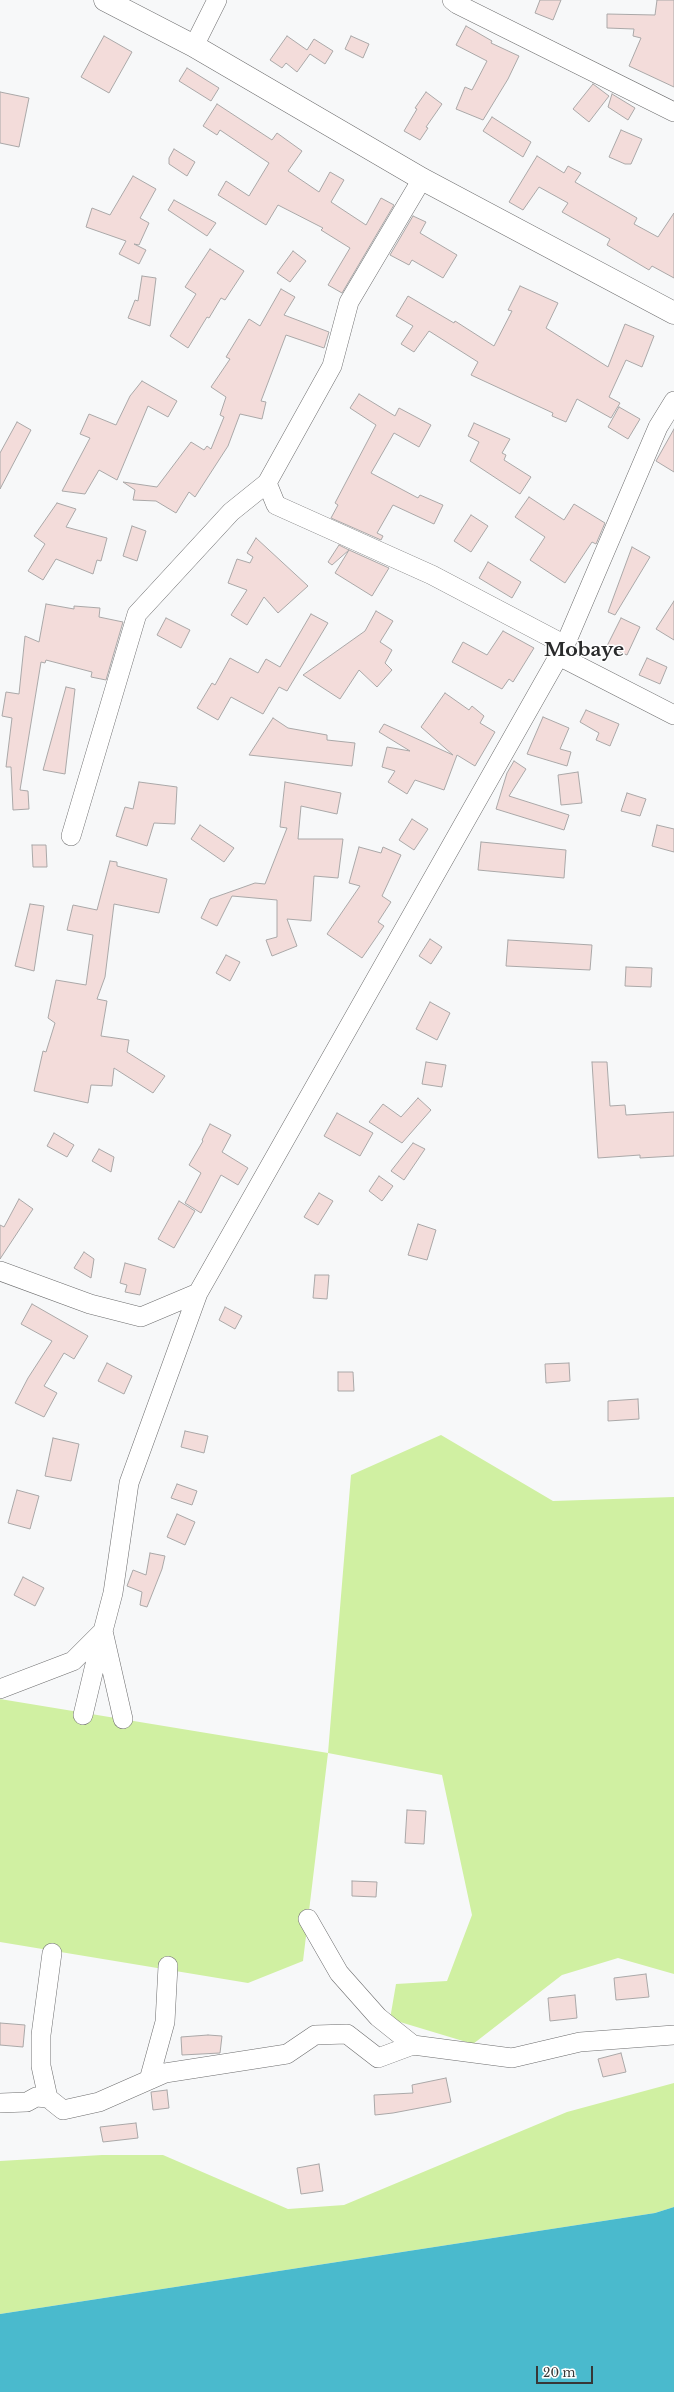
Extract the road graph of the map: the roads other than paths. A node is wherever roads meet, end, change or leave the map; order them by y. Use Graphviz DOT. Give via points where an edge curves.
graph roads {
  1 [pos="105,0"];
  2 [pos="217,0"];
  3 [pos="452,0"];
  4 [pos="194,46"];
  5 [pos="674,112"];
  6 [pos="422,178"];
  7 [pos="674,313"];
  8 [pos="674,401"];
  9 [pos="267,483"];
  10 [pos="562,650"];
  11 [pos="674,715"];
  12 [pos="71,836"];
  13 [pos="0,1271"];
  14 [pos="198,1293"];
  15 [pos="103,1631"];
  16 [pos="0,1689"];
  17 [pos="83,1715"];
  18 [pos="123,1719"];
  19 [pos="308,1919"];
  20 [pos="52,1954"];
  21 [pos="168,1966"];
  22 [pos="674,2035"];
  23 [pos="413,2045"];
  24 [pos="149,2080"];
  25 [pos="48,2098"];
  26 [pos="0,2103"];
  1 -- 4 [label="main road"];
  2 -- 4 [label="street"];
  3 -- 5 [label="street"];
  4 -- 6 [label="main road"];
  6 -- 7 [label="main road"];
  6 -- 9 [label="street" via="349,302 332,366"];
  8 -- 10 [label="street" via="658,427"];
  9 -- 10 [label="street" via="276,505 432,575"];
  9 -- 12 [label="street" via="231,512 137,614"];
  10 -- 11 [label="street"];
  10 -- 14 [label="street"];
  13 -- 14 [label="street" via="90,1304 140,1317"];
  14 -- 15 [label="street" via="129,1482 112,1593"];
  15 -- 16 [label="street" via="73,1661"];
  15 -- 17 [label="street"];
  15 -- 18 [label="street"];
  19 -- 23 [label="street" via="339,1973 378,2017"];
  20 -- 25 [label="street" via="41,2035 41,2066"];
  21 -- 24 [label="street" via="165,2022"];
  22 -- 23 [label="street" via="580,2042 512,2058"];
  23 -- 24 [label="street" via="378,2058 347,2034 315,2035 287,2054 165,2073"];
  24 -- 25 [label="street" via="99,2102 63,2110"];
  25 -- 26 [label="street" via="36,2097 27,2102"];
}
